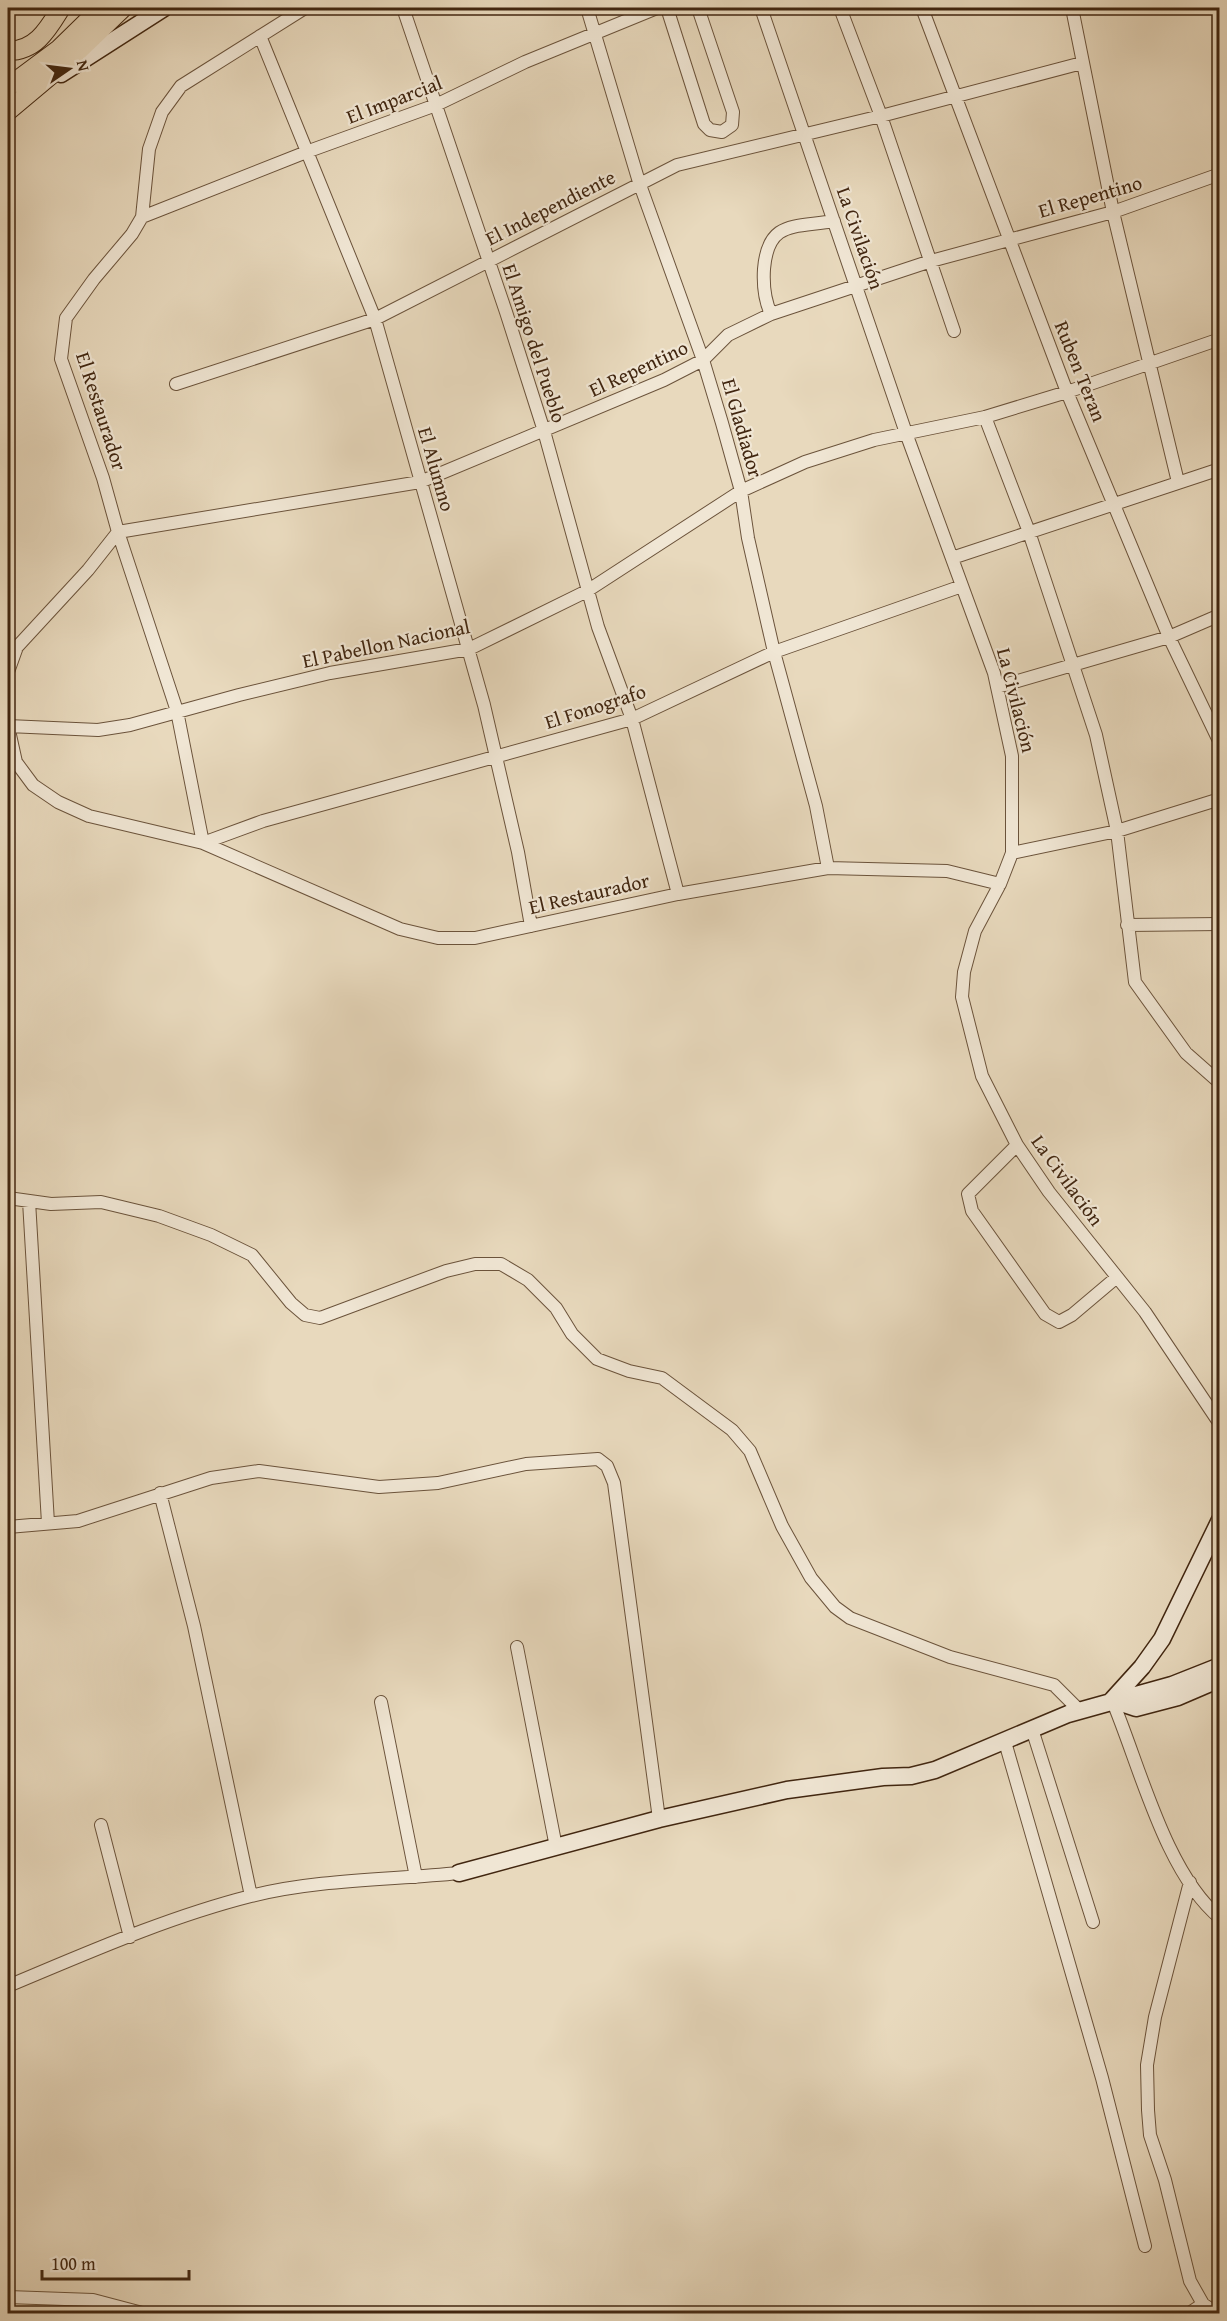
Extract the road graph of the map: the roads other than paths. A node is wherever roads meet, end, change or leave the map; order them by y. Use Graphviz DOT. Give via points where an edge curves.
graph roads {
  1 [pos="61,8"];
  2 [pos="101,8"];
  3 [pos="123,8"];
  4 [pos="165,8"];
  5 [pos="305,8"];
  6 [pos="403,8"];
  7 [pos="587,8"];
  8 [pos="657,8"];
  9 [pos="667,8"];
  10 [pos="698,8"];
  11 [pos="761,8"];
  12 [pos="840,8"];
  13 [pos="922,8"];
  14 [pos="1072,8"];
  15 [pos="594,31"];
  16 [pos="260,36"];
  17 [pos="8,51"];
  18 [pos="1083,63"];
  19 [pos="8,87"];
  20 [pos="30,94"];
  21 [pos="953,97"];
  22 [pos="436,105"];
  23 [pos="8,111"];
  24 [pos="881,116"];
  25 [pos="806,134"];
  26 [pos="309,151"];
  27 [pos="1220,174"];
  28 [pos="639,182"];
  29 [pos="1113,212"];
  30 [pos="142,218"];
  31 [pos="834,221"];
  32 [pos="1009,239"];
  33 [pos="488,261"];
  34 [pos="930,261"];
  35 [pos="856,285"];
  36 [pos="771,314"];
  37 [pos="375,319"];
  38 [pos="954,331"];
  39 [pos="1220,339"];
  40 [pos="703,360"];
  41 [pos="1149,364"];
  42 [pos="176,384"];
  43 [pos="1067,392"];
  44 [pos="985,417"];
  45 [pos="543,431"];
  46 [pos="906,433"];
  47 [pos="1220,469"];
  48 [pos="420,482"];
  49 [pos="1178,482"];
  50 [pos="741,491"];
  51 [pos="1114,503"];
  52 [pos="118,532"];
  53 [pos="1029,532"];
  54 [pos="952,558"];
  55 [pos="962,586"];
  56 [pos="587,591"];
  57 [pos="1220,615"];
  58 [pos="1169,637"];
  59 [pos="469,649"];
  60 [pos="774,652"];
  61 [pos="1074,665"];
  62 [pos="8,672"];
  63 [pos="997,687"];
  64 [pos="177,711"];
  65 [pos="632,719"];
  66 [pos="8,726"];
  67 [pos="1220,743"];
  68 [pos="496,756"];
  69 [pos="1220,799"];
  70 [pos="1117,831"];
  71 [pos="203,843"];
  72 [pos="1012,853"];
  73 [pos="828,868"];
  74 [pos="1000,885"];
  75 [pos="678,894"];
  76 [pos="1220,924"];
  77 [pos="1127,925"];
  78 [pos="531,926"];
  79 [pos="1220,1083"];
  80 [pos="1017,1145"];
  81 [pos="8,1198"];
  82 [pos="29,1201"];
  83 [pos="1117,1277"];
  84 [pos="1220,1424"];
  85 [pos="160,1493"];
  86 [pos="1220,1520"];
  87 [pos="48,1523"];
  88 [pos="8,1527"];
  89 [pos="517,1647"];
  90 [pos="1220,1666"];
  91 [pos="1220,1679"];
  92 [pos="1112,1700"];
  93 [pos="381,1702"];
  94 [pos="1079,1710"];
  95 [pos="1032,1729"];
  96 [pos="1005,1742"];
  97 [pos="659,1819"];
  98 [pos="101,1825"];
  99 [pos="556,1847"];
  100 [pos="459,1873"];
  101 [pos="416,1877"];
  102 [pos="1190,1882"];
  103 [pos="251,1896"];
  104 [pos="1220,1917"];
  105 [pos="1093,1922"];
  106 [pos="130,1937"];
  107 [pos="8,1986"];
  108 [pos="1145,2246"];
  109 [pos="8,2297"];
  110 [pos="1203,2304"];
  111 [pos="146,2313"];
  112 [pos="905,2313"];
  113 [pos="914,2313"];
  114 [pos="1188,2313"];
  115 [pos="1218,2313"];
  1 -- 17 [label="main road" via="40,39 21,50"];
  2 -- 19 [label="main road" via="59,49"];
  3 -- 20 [label="main road"];
  4 -- 20 [label="street"];
  5 -- 16 [label="street, El Restaurador"];
  6 -- 22 [label="street, El Amigo del Pueblo"];
  7 -- 15 [label="street, El Gladiador"];
  8 -- 15 [label="street, El Imparcial"];
  9 -- 10 [label="street" via="704,124 710,130 722,132 732,125 734,112"];
  11 -- 25 [label="street, La Civilación"];
  12 -- 24 [label="street"];
  13 -- 21 [label="street, Ruben Teran"];
  14 -- 18 [label="street"];
  15 -- 22 [label="street, El Imparcial"];
  15 -- 28 [label="street, El Gladiador"];
  16 -- 26 [label="street, El Alumno"];
  16 -- 30 [label="street, El Restaurador" via="181,86 162,112 149,149"];
  18 -- 21 [label="street, El Independiente"];
  18 -- 29 [label="street"];
  20 -- 23 [label="main road"];
  21 -- 24 [label="street, El Independiente"];
  21 -- 32 [label="street, Ruben Teran"];
  22 -- 26 [label="street, El Imparcial"];
  22 -- 33 [label="street, El Amigo del Pueblo"];
  24 -- 25 [label="street, El Independiente"];
  24 -- 34 [label="street"];
  25 -- 28 [label="street, El Independiente" via="677,165"];
  25 -- 31 [label="street, La Civilación"];
  26 -- 30 [label="street, El Imparcial"];
  26 -- 37 [label="street, El Alumno"];
  27 -- 29 [label="street, El Repentino"];
  28 -- 33 [label="street, El Independiente"];
  28 -- 40 [label="street, El Gladiador"];
  29 -- 32 [label="street, El Repentino"];
  29 -- 41 [label="street"];
  30 -- 52 [label="street, El Restaurador" via="66,318 61,358"];
  31 -- 35 [label="street, La Civilación"];
  31 -- 36 [label="street" via="783,230 772,236 766,250 763,285"];
  32 -- 34 [label="street, El Repentino"];
  32 -- 43 [label="street, Ruben Teran"];
  33 -- 37 [label="street, El Independiente"];
  33 -- 45 [label="street, El Amigo del Pueblo"];
  34 -- 35 [label="street, El Repentino"];
  34 -- 38 [label="street"];
  35 -- 36 [label="street, El Repentino"];
  35 -- 46 [label="street, La Civilación"];
  36 -- 40 [label="street, El Repentino" via="728,335"];
  37 -- 42 [label="street, El Independiente"];
  37 -- 48 [label="street, El Alumno"];
  39 -- 41 [label="street, El Pabellon Nacional"];
  40 -- 45 [label="street, El Repentino"];
  40 -- 50 [label="street, El Gladiador"];
  41 -- 43 [label="street, El Pabellon Nacional"];
  41 -- 49 [label="street"];
  43 -- 44 [label="street, El Pabellon Nacional"];
  43 -- 51 [label="street, Ruben Teran"];
  44 -- 46 [label="street, El Pabellon Nacional"];
  44 -- 53 [label="street"];
  45 -- 48 [label="street, El Repentino"];
  45 -- 56 [label="street, El Amigo del Pueblo"];
  46 -- 50 [label="street, El Pabellon Nacional" via="805,462"];
  46 -- 54 [label="street, La Civilación"];
  47 -- 49 [label="street"];
  48 -- 52 [label="street, El Repentino"];
  48 -- 59 [label="street, El Alumno"];
  49 -- 51 [label="street"];
  50 -- 56 [label="street, El Pabellon Nacional"];
  50 -- 60 [label="street, El Gladiador"];
  51 -- 53 [label="street"];
  51 -- 58 [label="street, Ruben Teran"];
  52 -- 62 [label="street" via="17,647"];
  52 -- 64 [label="street, El Restaurador"];
  53 -- 54 [label="street"];
  53 -- 61 [label="street"];
  54 -- 55 [label="street, La Civilación"];
  55 -- 60 [label="street, El Fonografo"];
  55 -- 63 [label="street, La Civilación"];
  56 -- 59 [label="street, El Pabellon Nacional"];
  56 -- 65 [label="street"];
  57 -- 58 [label="street"];
  58 -- 61 [label="street"];
  58 -- 67 [label="street, Ruben Teran"];
  59 -- 64 [label="street, El Pabellon Nacional" via="330,674"];
  59 -- 68 [label="street, El Alumno"];
  60 -- 65 [label="street, El Fonografo"];
  60 -- 73 [label="street, El Gladiador" via="816,806"];
  61 -- 63 [label="street"];
  61 -- 70 [label="street" via="1096,735"];
  63 -- 72 [label="street, La Civilación" via="1012,756"];
  64 -- 66 [label="street, El Pabellon Nacional" via="98,730"];
  64 -- 71 [label="street, El Restaurador"];
  65 -- 68 [label="street, El Fonografo"];
  65 -- 75 [label="street"];
  66 -- 71 [label="street, El Restaurador" via="16,762 33,785 58,802 90,816"];
  68 -- 71 [label="street, El Fonografo" via="263,821"];
  68 -- 78 [label="street, El Alumno"];
  69 -- 70 [label="street"];
  70 -- 72 [label="street"];
  70 -- 77 [label="street"];
  71 -- 78 [label="street, El Restaurador" via="400,929 438,938 475,938"];
  72 -- 74 [label="street, La Civilación"];
  73 -- 74 [label="street, El Restaurador" via="947,871"];
  73 -- 75 [label="street, El Restaurador"];
  74 -- 80 [label="street, La Civilación" via="975,931 962,998 982,1076"];
  75 -- 78 [label="street, El Restaurador"];
  76 -- 77 [label="street"];
  77 -- 79 [label="street" via="1135,981 1186,1053"];
  80 -- 83 [label="street, La Civilación"];
  80 -- 83 [label="street" via="968,1194 972,1211 1045,1314 1059,1322"];
  81 -- 82 [label="street"];
  82 -- 87 [label="street"];
  82 -- 94 [label="street" via="101,1202 211,1234 252,1255 291,1303 305,1315 320,1318 446,1271 475,1264 501,1264 528,1280 597,1359 662,1378 732,1430 750,1451 782,1526 812,1578 835,1607 850,1618 950,1657 1054,1685"];
  83 -- 84 [label="street, La Civilación"];
  85 -- 87 [label="street" via="78,1521"];
  85 -- 97 [label="street" via="211,1478 259,1471 380,1487 438,1483 526,1464 598,1460 607,1466 614,1483"];
  85 -- 103 [label="street" via="194,1626"];
  86 -- 92 [label="street" via="1162,1639"];
  87 -- 88 [label="street"];
  89 -- 99 [label="street"];
  90 -- 92 [label="street" via="1172,1685"];
  91 -- 92 [label="street" via="1178,1697 1136,1708"];
  92 -- 94 [label="street"];
  92 -- 102 [label="street" via="1144,1788"];
  93 -- 101 [label="street"];
  94 -- 95 [label="street"];
  95 -- 96 [label="street"];
  95 -- 105 [label="street"];
  96 -- 97 [label="street" via="911,1776 787,1790"];
  96 -- 108 [label="street" via="1099,2067"];
  97 -- 99 [label="street"];
  98 -- 106 [label="street"];
  99 -- 100 [label="street"];
  100 -- 101 [label="street"];
  101 -- 103 [label="street" via="334,1883"];
  102 -- 104 [label="street"];
  102 -- 110 [label="street" via="1155,2017 1147,2065 1148,2110 1150,2135 1190,2281"];
  103 -- 106 [label="street"];
  106 -- 107 [label="street"];
  109 -- 111 [label="street" via="93,2300"];
  110 -- 114 [label="street"];
  110 -- 115 [label="street"];
  112 -- 113 [label="street"];
}
